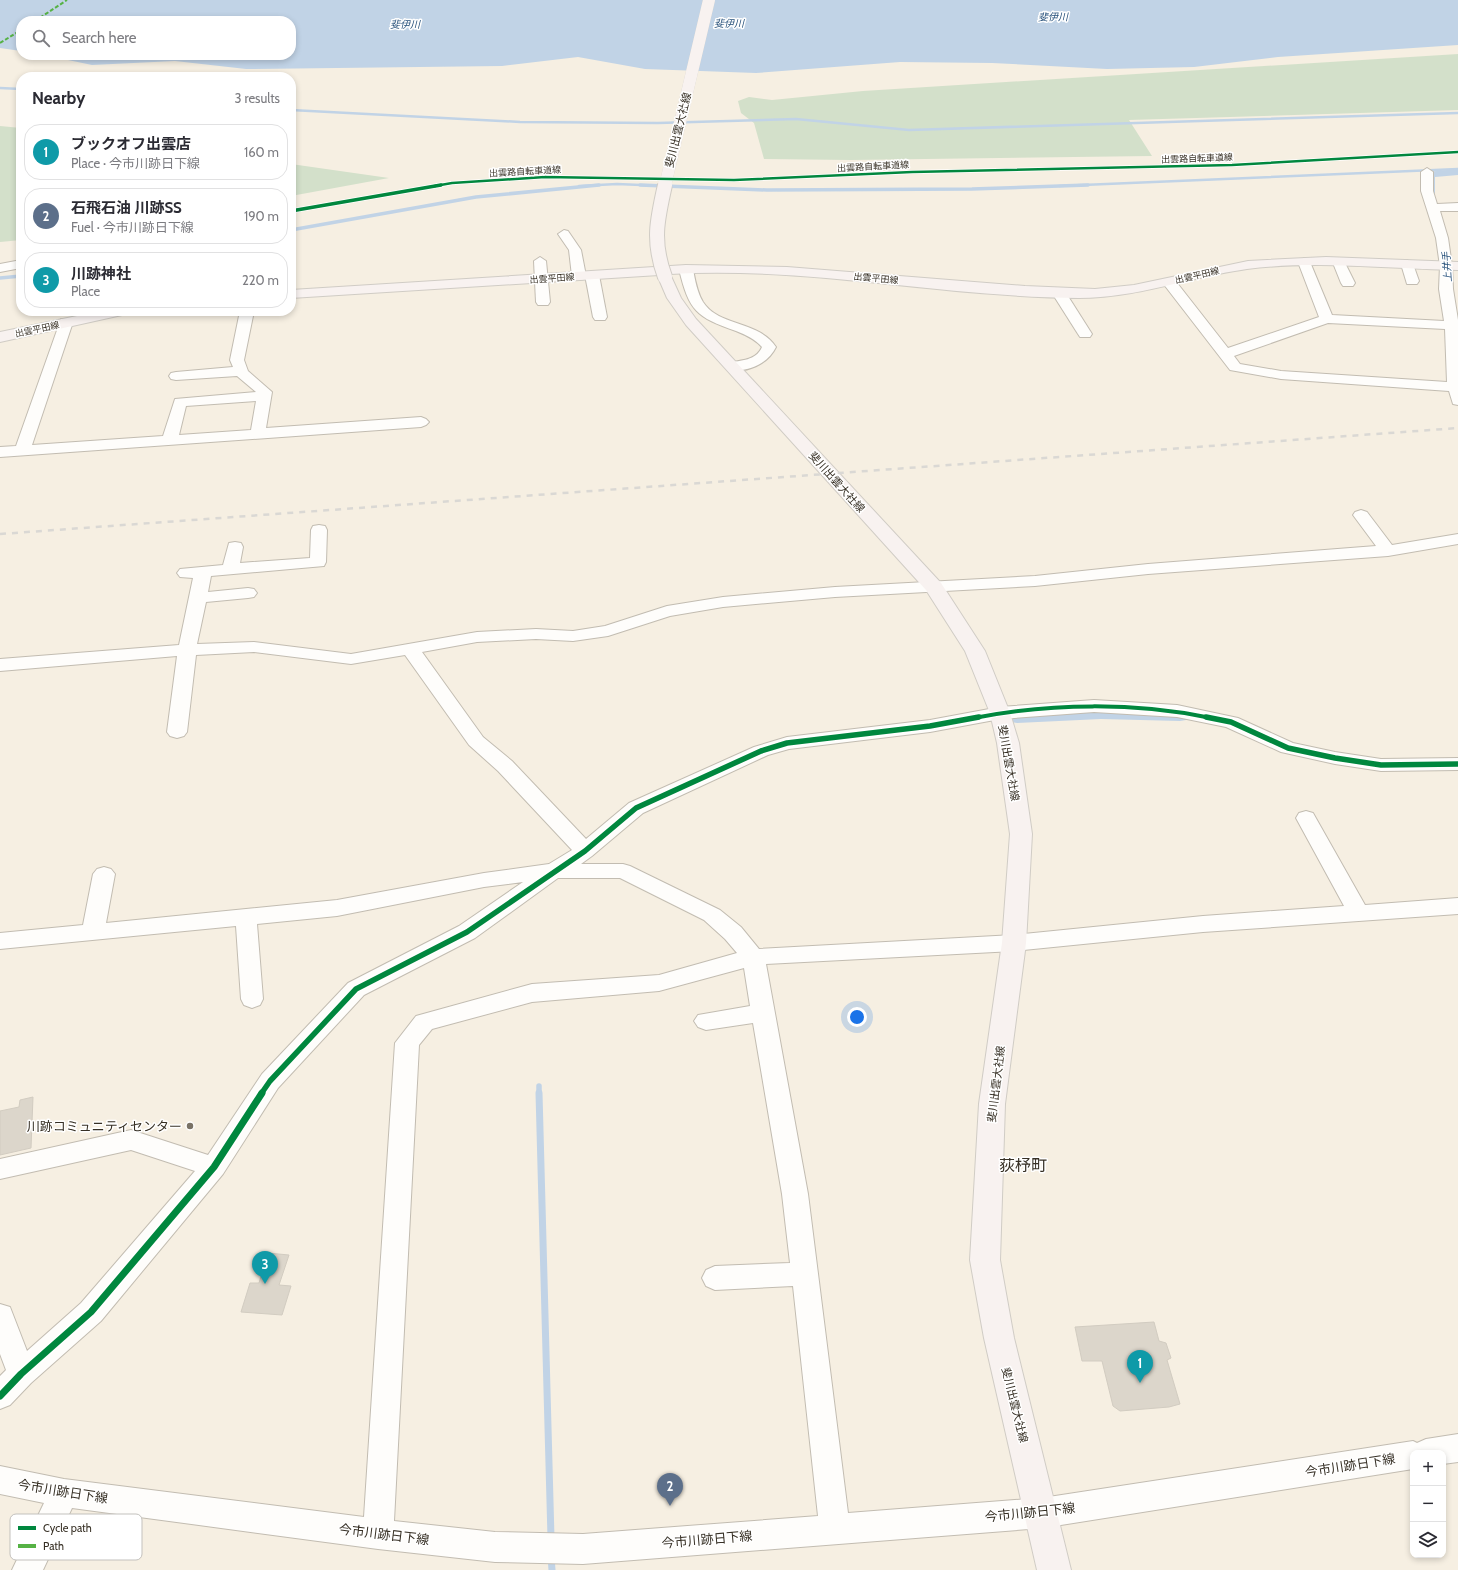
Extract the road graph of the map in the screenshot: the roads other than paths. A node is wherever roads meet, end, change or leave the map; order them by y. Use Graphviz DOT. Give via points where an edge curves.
graph roads {
  1 [pos="709,0"];
  2 [pos="1427,172"];
  3 [pos="1458,207"];
  4 [pos="1433,208"];
  5 [pos="564,234"];
  6 [pos="540,261"];
  7 [pos="1304,262"];
  8 [pos="1339,263"];
  9 [pos="1407,264"];
  10 [pos="16,265"];
  11 [pos="1452,266"];
  12 [pos="0,268"];
  13 [pos="686,269"];
  14 [pos="585,275"];
  15 [pos="541,278"];
  16 [pos="1412,281"];
  17 [pos="1169,282"];
  18 [pos="1348,282"];
  19 [pos="1059,293"];
  20 [pos="296,294"];
  21 [pos="543,302"];
  22 [pos="97,316"];
  23 [pos="246,316"];
  24 [pos="600,317"];
  25 [pos="1327,319"];
  26 [pos="66,322"];
  27 [pos="1455,325"];
  28 [pos="1085,334"];
  29 [pos="0,337"];
  30 [pos="1225,354"];
  31 [pos="733,366"];
  32 [pos="241,370"];
  33 [pos="176,376"];
  34 [pos="1455,387"];
  35 [pos="264,396"];
  36 [pos="1458,401"];
  37 [pos="421,422"];
  38 [pos="258,433"];
  39 [pos="170,440"];
  40 [pos="22,450"];
  41 [pos="0,452"];
  42 [pos="1361,515"];
  43 [pos="319,530"];
  44 [pos="1458,539"];
  45 [pos="235,547"];
  46 [pos="1388,551"];
  47 [pos="230,570"];
  48 [pos="934,587"];
  49 [pos="248,593"];
  50 [pos="197,598"];
  51 [pos="187,650"];
  52 [pos="411,650"];
  53 [pos="0,665"];
  54 [pos="1000,713"];
  55 [pos="177,732"];
  56 [pos="1458,764"];
  57 [pos="1306,818"];
  58 [pos="585,851"];
  59 [pos="554,871"];
  60 [pos="104,874"];
  61 [pos="1458,906"];
  62 [pos="1359,913"];
  63 [pos="246,917"];
  64 [pos="93,930"];
  65 [pos="0,941"];
  66 [pos="1014,943"];
  67 [pos="753,957"];
  68 [pos="252,999"];
  69 [pos="763,1013"];
  70 [pos="706,1021"];
  71 [pos="214,1167"];
  72 [pos="0,1169"];
  73 [pos="804,1274"];
  74 [pos="715,1278"];
  75 [pos="0,1316"];
  76 [pos="21,1374"];
  77 [pos="0,1396"];
  78 [pos="1458,1448"];
  79 [pos="1445,1450"];
  80 [pos="1410,1455"];
  81 [pos="0,1480"];
  82 [pos="64,1493"];
  83 [pos="1042,1513"];
  84 [pos="54,1514"];
  85 [pos="835,1529"];
  86 [pos="378,1534"];
  87 [pos="32,1560"];
  88 [pos="27,1570"];
  89 [pos="1054,1570"];
  1 -- 31 [label="main road, 斐川出雲大社線, bridge" via="656,223 656,241 658,258 674,298 691,322"];
  2 -- 4 [label="street" via="1427,191"];
  3 -- 4 [label="street"];
  4 -- 11 [label="street" via="1447,238"];
  5 -- 14 [label="street" via="575,250"];
  6 -- 15 [label="street"];
  7 -- 8 [label="main road, 出雲平田線"];
  7 -- 17 [label="main road, 出雲平田線" via="1247,265"];
  7 -- 25 [label="street"];
  8 -- 9 [label="main road, 出雲平田線"];
  8 -- 18 [label="street"];
  9 -- 11 [label="main road, 出雲平田線"];
  9 -- 16 [label="street"];
  10 -- 12 [label="street"];
  11 -- 27 [label="street" via="1446,289"];
  13 -- 14 [label="main road, 出雲平田線"];
  13 -- 19 [label="main road, 出雲平田線" via="813,272"];
  13 -- 31 [label="street" via="698,305 709,315 757,335 769,347 761,359"];
  14 -- 15 [label="main road, 出雲平田線"];
  14 -- 24 [label="street"];
  15 -- 20 [label="main road, 出雲平田線"];
  15 -- 21 [label="street"];
  17 -- 19 [label="main road, 出雲平田線" via="1097,293"];
  17 -- 30 [label="street"];
  19 -- 28 [label="street"];
  22 -- 26 [label="main road, 出雲平田線"];
  23 -- 32 [label="street" via="237,360"];
  25 -- 27 [label="street"];
  25 -- 30 [label="street"];
  26 -- 29 [label="main road, 出雲平田線"];
  26 -- 40 [label="street"];
  27 -- 34 [label="street"];
  30 -- 34 [label="street" via="1235,367 1281,375"];
  31 -- 48 [label="main road, 斐川出雲大社線"];
  32 -- 33 [label="street"];
  32 -- 35 [label="street" via="265,392"];
  34 -- 36 [label="street"];
  35 -- 38 [label="street"];
  35 -- 39 [label="street" via="180,402"];
  37 -- 38 [label="street"];
  38 -- 39 [label="street"];
  39 -- 40 [label="street"];
  40 -- 41 [label="street"];
  42 -- 46 [label="street"];
  43 -- 47 [label="street" via="318,562"];
  44 -- 46 [label="street"];
  45 -- 47 [label="street"];
  46 -- 48 [label="street" via="1148,569 1035,581"];
  47 -- 50 [label="street" via="195,573"];
  48 -- 52 [label="street" via="723,602 667,611 601,632 573,636 536,634 477,637"];
  48 -- 54 [label="main road, 斐川出雲大社線" via="975,651"];
  49 -- 50 [label="street"];
  50 -- 51 [label="street"];
  51 -- 52 [label="street" via="254,647 351,659"];
  51 -- 53 [label="street"];
  51 -- 55 [label="street"];
  52 -- 58 [label="street" via="476,741 505,766"];
  54 -- 56 [label="street" via="1094,706 1177,711 1231,722 1288,748 1335,758 1381,765"];
  54 -- 58 [label="street" via="930,726 787,743 761,752 636,808"];
  54 -- 66 [label="main road, 斐川出雲大社線" via="1008,743 1021,834"];
  57 -- 62 [label="street"];
  58 -- 59 [label="street"];
  59 -- 63 [label="street" via="484,880 337,908"];
  59 -- 67 [label="street" via="623,871 712,915 733,933"];
  59 -- 71 [label="street" via="467,932 356,989 270,1081"];
  60 -- 64 [label="street"];
  61 -- 62 [label="street"];
  62 -- 66 [label="street" via="1203,924"];
  63 -- 64 [label="street"];
  63 -- 68 [label="street"];
  64 -- 65 [label="street"];
  66 -- 67 [label="street"];
  66 -- 83 [label="main road, 斐川出雲大社線" via="992,1104 985,1260 999,1338"];
  67 -- 69 [label="street"];
  67 -- 86 [label="street" via="659,983 532,993 424,1022 407,1043"];
  69 -- 70 [label="street"];
  69 -- 73 [label="street" via="795,1194"];
  71 -- 72 [label="street" via="131,1140"];
  71 -- 76 [label="street" via="92,1312"];
  73 -- 74 [label="street"];
  73 -- 85 [label="street"];
  75 -- 76 [label="street"];
  76 -- 77 [label="street"];
  78 -- 79 [label="street"];
  80 -- 83 [label="street, 今市川跡日下線"];
  81 -- 82 [label="street, 今市川跡日下線"];
  82 -- 84 [label="street"];
  82 -- 86 [label="street, 今市川跡日下線"];
  83 -- 85 [label="street, 今市川跡日下線"];
  83 -- 89 [label="main road, 斐川出雲大社線"];
  85 -- 86 [label="street, 今市川跡日下線" via="583,1549 496,1547"];
  87 -- 88 [label="street"];
}
